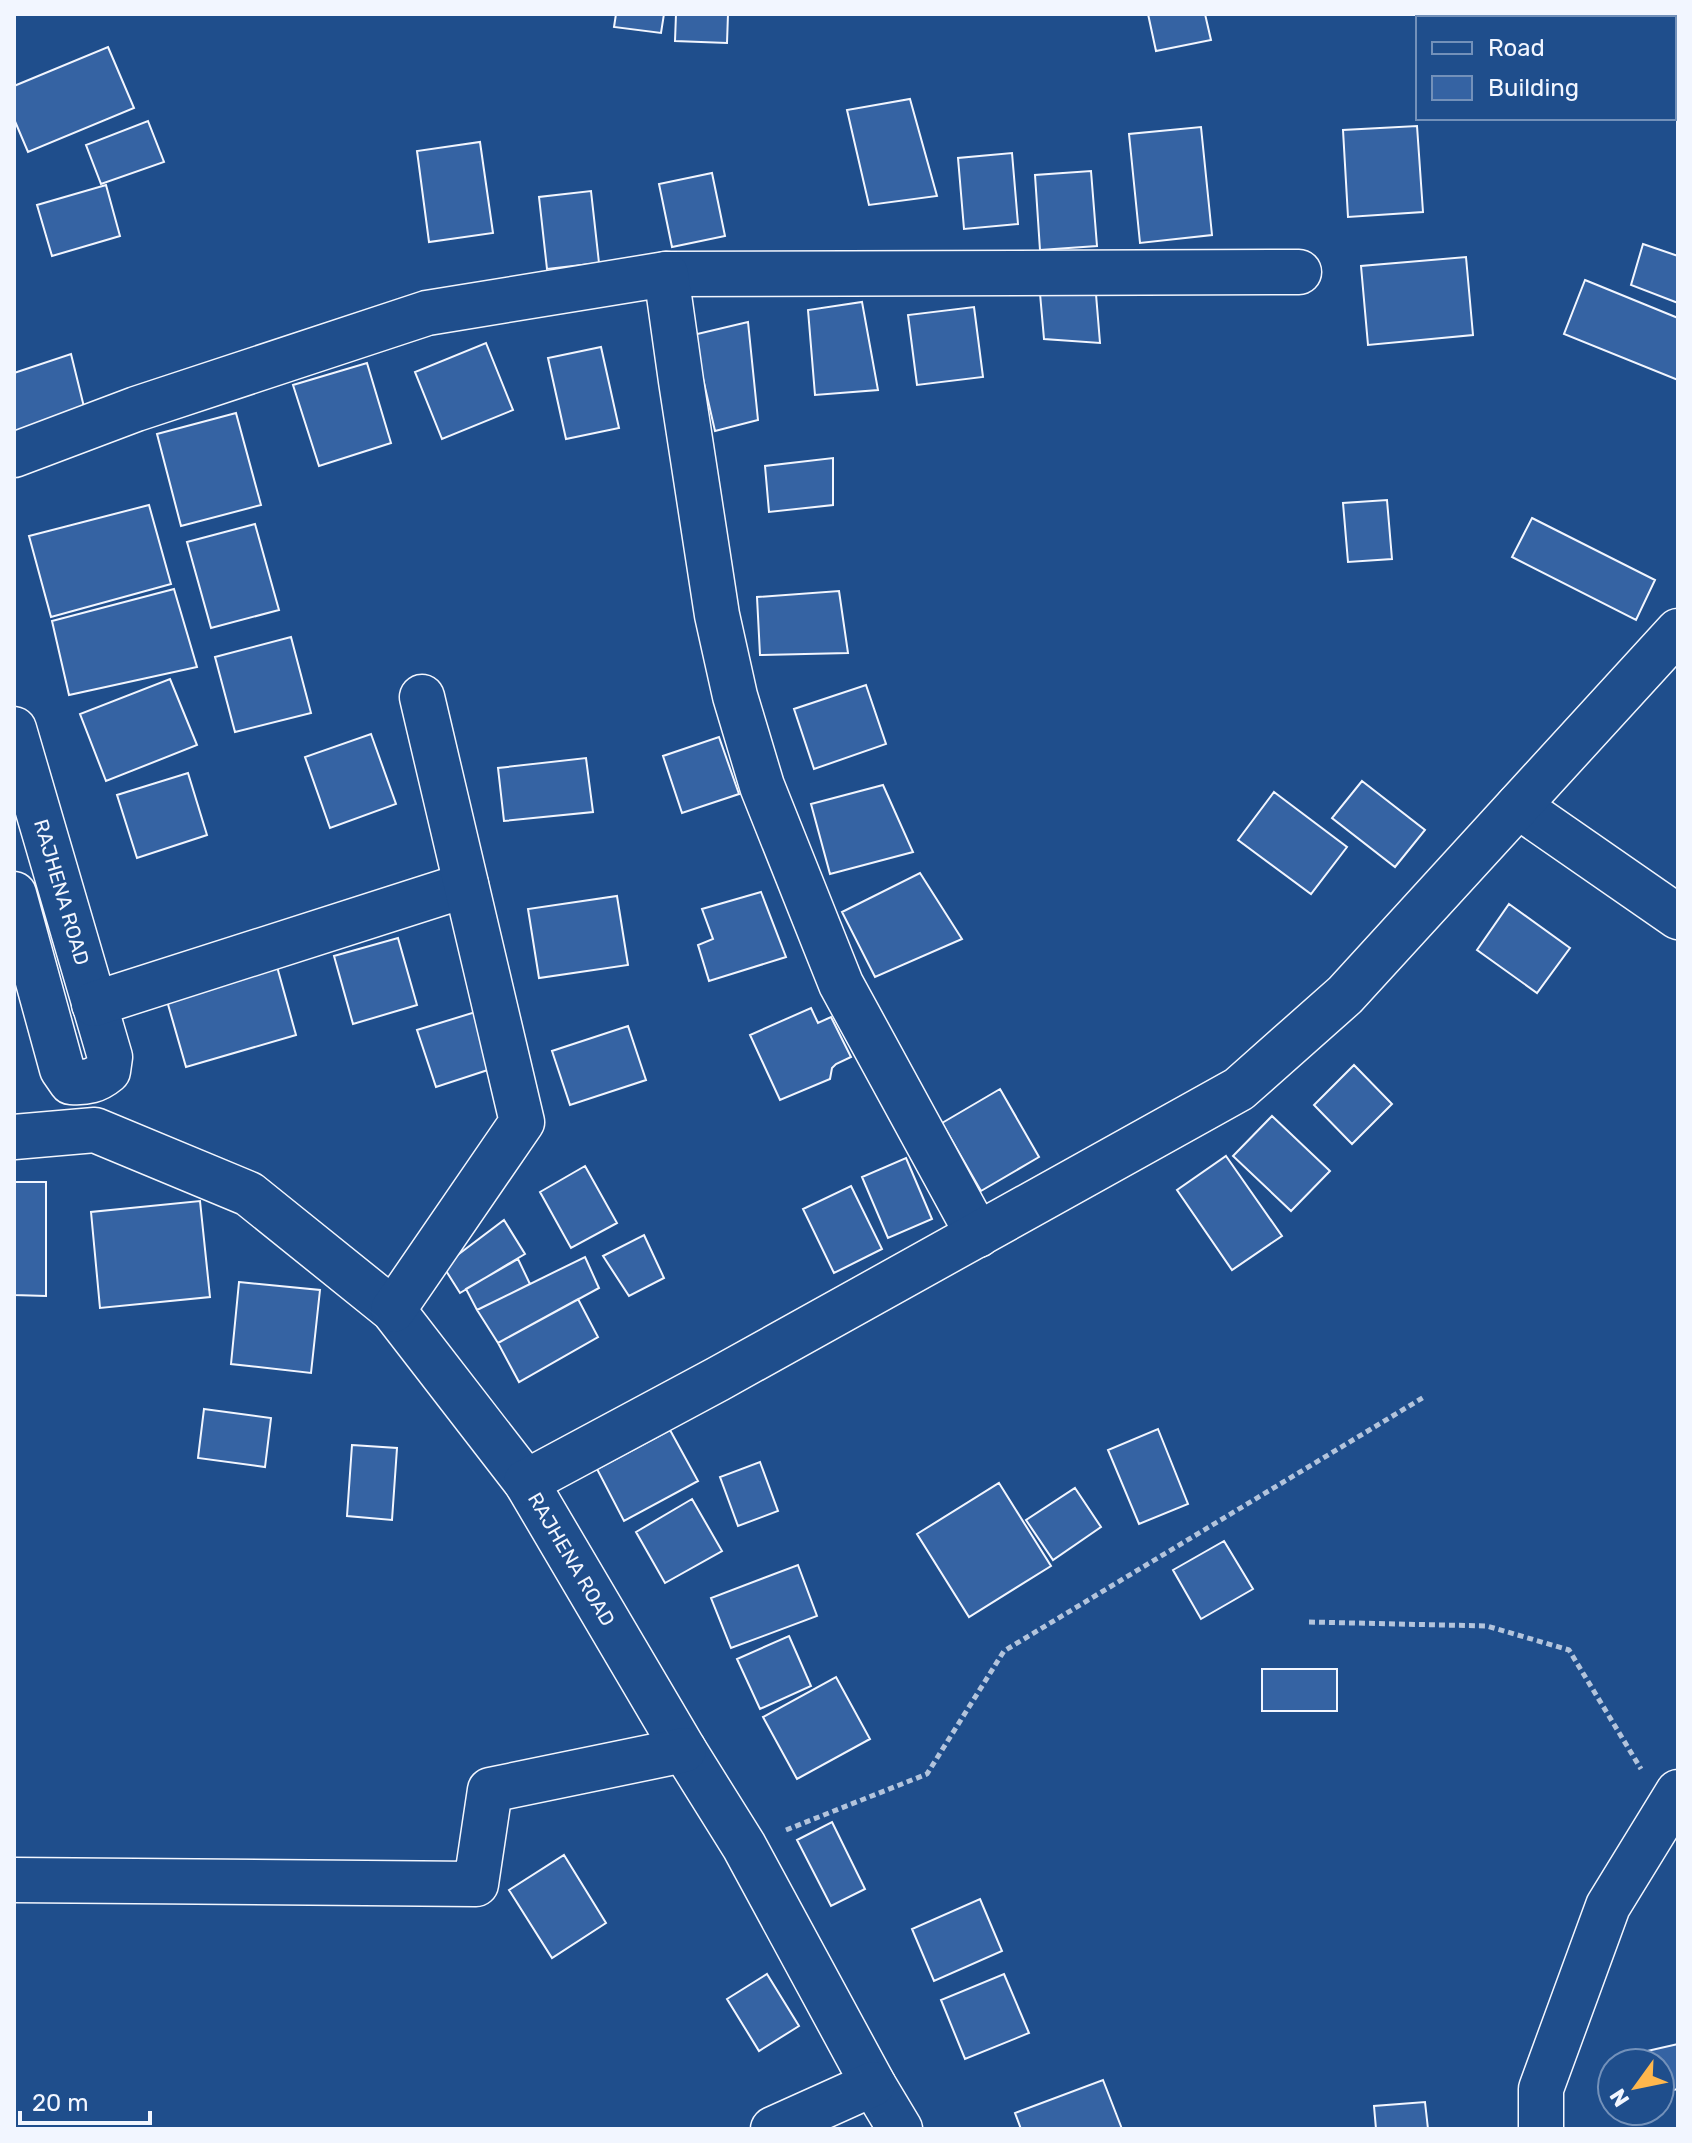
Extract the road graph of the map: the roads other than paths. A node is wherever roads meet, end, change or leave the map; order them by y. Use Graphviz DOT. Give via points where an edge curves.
graph roads {
  1 [pos="1299,272"];
  2 [pos="666,274"];
  3 [pos="14,455"];
  4 [pos="1678,631"];
  5 [pos="422,697"];
  6 [pos="14,729"];
  7 [pos="1518,806"];
  8 [pos="466,885"];
  9 [pos="14,894"];
  10 [pos="1678,917"];
  11 [pos="94,1004"];
  12 [pos="87,1069"];
  13 [pos="95,1130"];
  14 [pos="14,1137"];
  15 [pos="978,1235"];
  16 [pos="393,1310"];
  17 [pos="526,1482"];
  18 [pos="684,1750"];
  19 [pos="1672,1802"];
  20 [pos="14,1880"];
  21 [pos="873,2084"];
  22 [pos="773,2129"];
  23 [pos="900,2129"];
  24 [pos="1541,2129"];
  1 -- 2 [label="street"];
  2 -- 3 [label="street" via="427,313"];
  2 -- 15 [label="street" via="717,615 762,786 841,984"];
  4 -- 7 [label="street"];
  5 -- 8 [label="street"];
  6 -- 11 [label="street, RAJHENA ROAD"];
  7 -- 10 [label="street"];
  7 -- 15 [label="street" via="1345,995 1239,1089"];
  8 -- 11 [label="street"];
  8 -- 16 [label="street" via="522,1122"];
  9 -- 12 [label="street"];
  11 -- 12 [label="street, RAJHENA ROAD"];
  12 -- 13 [label="street"];
  13 -- 14 [label="street"];
  13 -- 16 [label="street, RAJHENA ROAD" via="249,1194"];
  15 -- 17 [label="street"];
  16 -- 17 [label="street, RAJHENA ROAD"];
  17 -- 18 [label="street, RAJHENA ROAD"];
  18 -- 20 [label="street" via="490,1790 476,1884"];
  18 -- 21 [label="street, RAJHENA ROAD" via="744,1846"];
  19 -- 24 [label="street" via="1608,1906 1541,2089"];
  21 -- 22 [label="street"];
  21 -- 23 [label="street, RAJHENA ROAD"];
}
